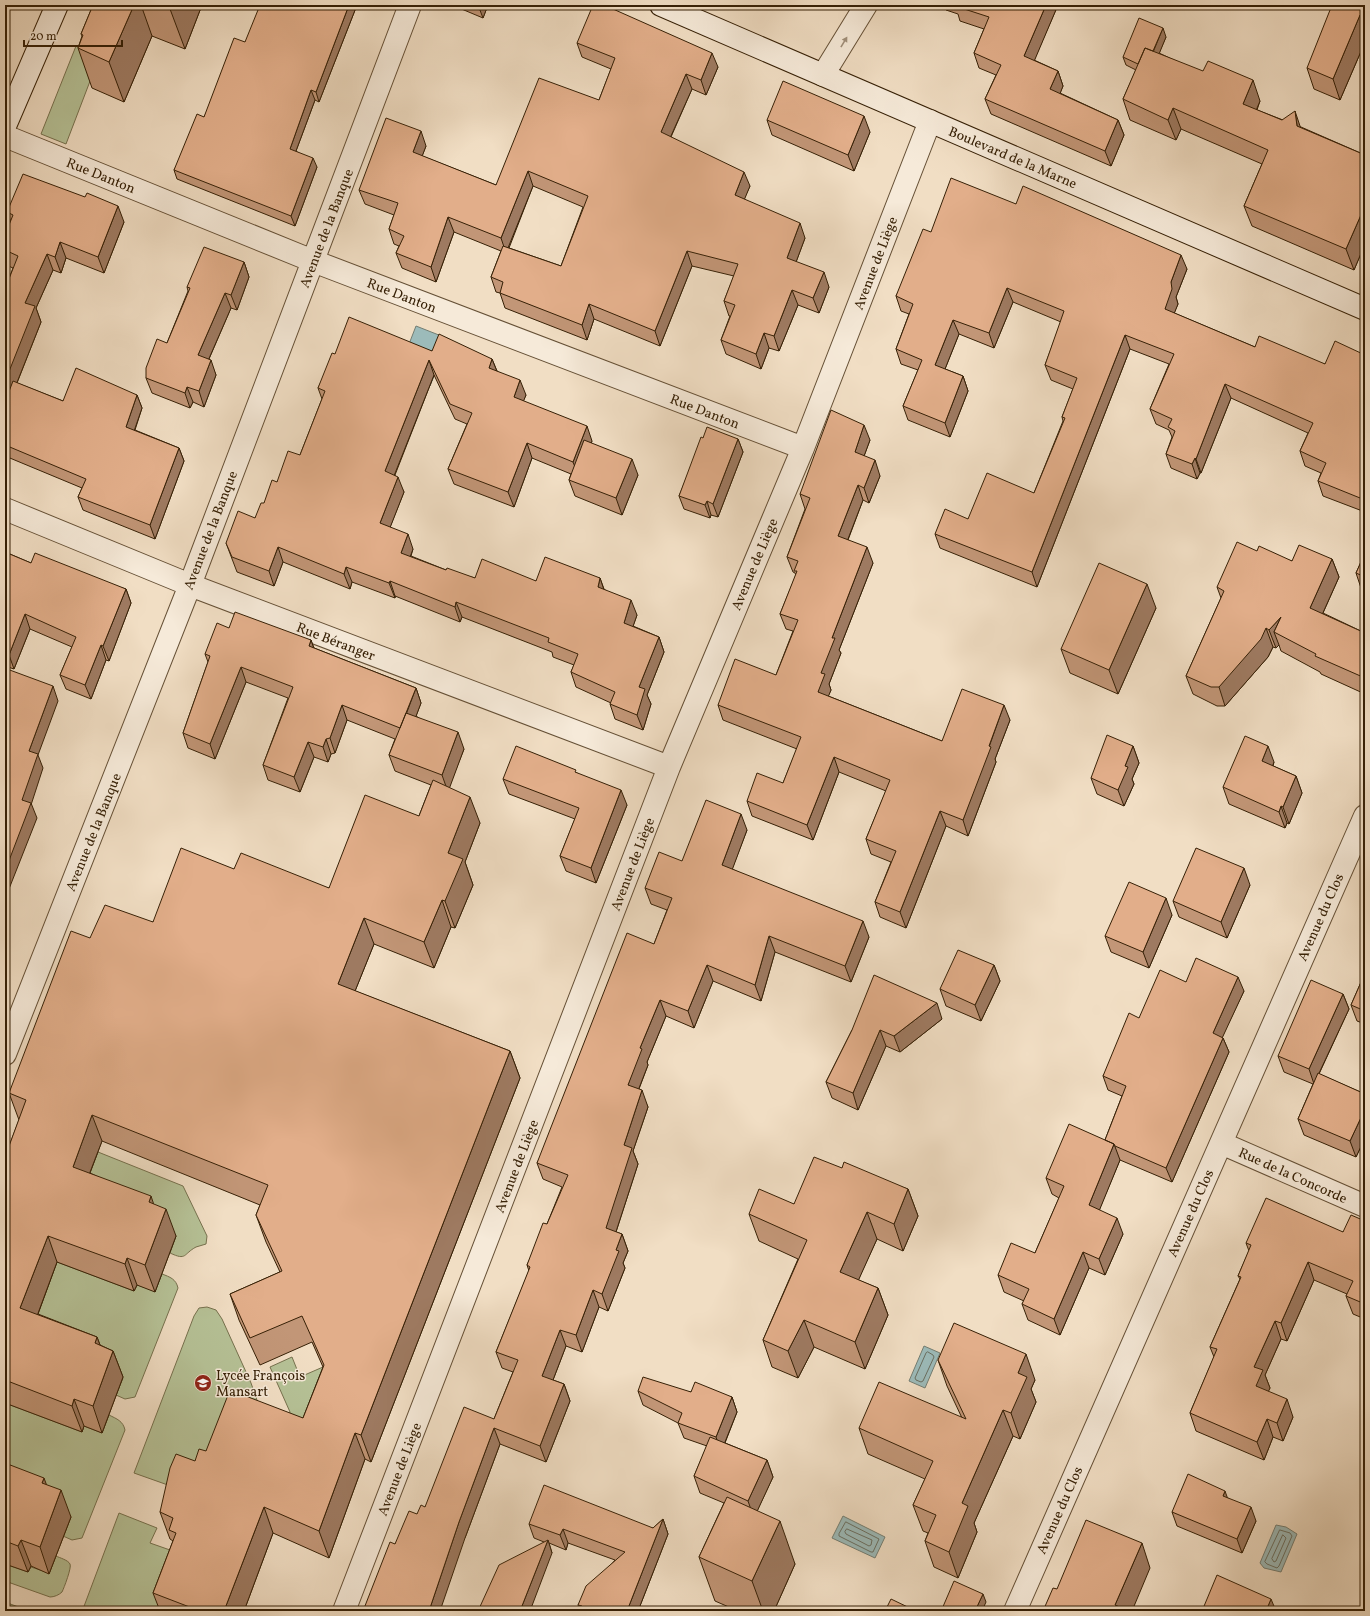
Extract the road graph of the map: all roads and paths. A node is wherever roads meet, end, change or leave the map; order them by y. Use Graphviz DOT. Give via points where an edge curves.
graph roads {
  1 [pos="57,5"];
  2 [pos="410,5"];
  3 [pos="661,5"];
  4 [pos="866,5"];
  5 [pos="823,75"];
  6 [pos="930,121"];
  7 [pos="5,126"];
  8 [pos="5,136"];
  9 [pos="313,262"];
  10 [pos="1365,308"];
  11 [pos="802,448"];
  12 [pos="5,509"];
  13 [pos="190,585"];
  14 [pos="669,767"];
  15 [pos="1365,816"];
  16 [pos="5,1054"];
  17 [pos="1221,1143"];
  18 [pos="1365,1206"];
  19 [pos="344,1611"];
  20 [pos="1015,1611"];
  1 -- 7 [label="street"];
  2 -- 9 [label="street, Avenue de la Banque"];
  3 -- 5 [label="street, Boulevard de la Marne"];
  5 -- 4 [label="street, one-way"];
  5 -- 6 [label="street, Boulevard de la Marne"];
  6 -- 10 [label="street, Boulevard de la Marne"];
  6 -- 11 [label="street, Avenue de Liège"];
  8 -- 9 [label="street, Rue Danton"];
  9 -- 11 [label="street, Rue Danton"];
  9 -- 13 [label="street, Avenue de la Banque"];
  11 -- 14 [label="street, Avenue de Liège"];
  12 -- 13 [label="street, Rue Béranger"];
  13 -- 14 [label="street, Rue Béranger"];
  13 -- 16 [label="street, Avenue de la Banque"];
  14 -- 19 [label="street, Avenue de Liège"];
  15 -- 17 [label="street, Avenue du Clos"];
  17 -- 18 [label="street, Rue de la Concorde"];
  17 -- 20 [label="street, Avenue du Clos"];
}
